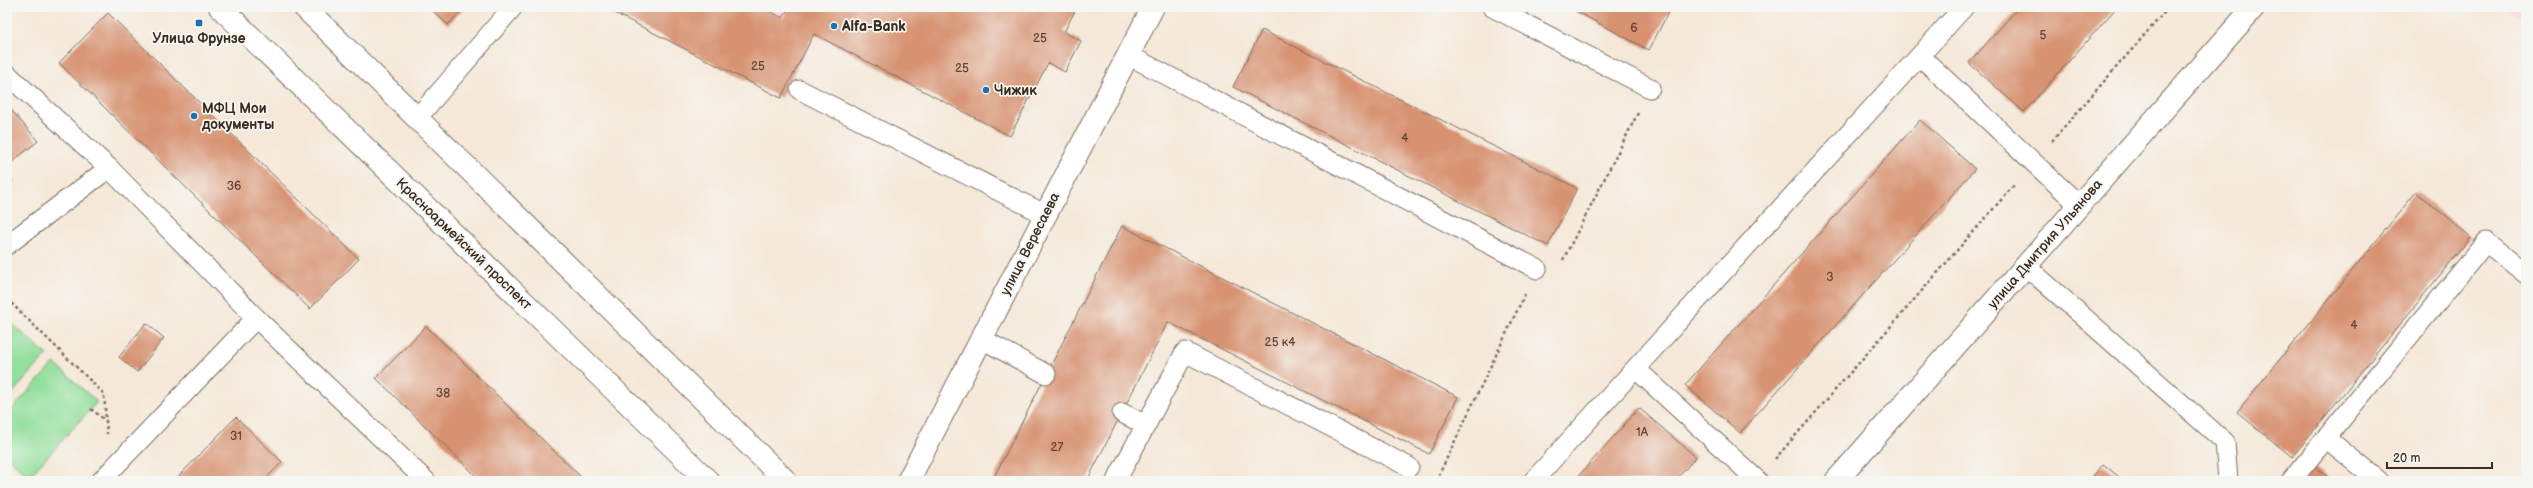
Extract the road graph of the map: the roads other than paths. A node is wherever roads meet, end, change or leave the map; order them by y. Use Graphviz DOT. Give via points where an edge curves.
graph roads {
  1 [pos="220,7"];
  2 [pos="304,7"];
  3 [pos="512,7"];
  4 [pos="1153,7"];
  5 [pos="1492,7"];
  6 [pos="1964,7"];
  7 [pos="2254,7"];
  8 [pos="1128,56"];
  9 [pos="1920,56"];
  10 [pos="7,74"];
  11 [pos="1650,88"];
  12 [pos="800,90"];
  13 [pos="418,117"];
  14 [pos="109,168"];
  15 [pos="2079,205"];
  16 [pos="1046,215"];
  17 [pos="7,245"];
  18 [pos="2026,266"];
  19 [pos="1537,269"];
  20 [pos="2526,274"];
  21 [pos="256,318"];
  22 [pos="982,339"];
  23 [pos="1636,368"];
  24 [pos="1046,374"];
  25 [pos="1122,413"];
  26 [pos="1146,425"];
  27 [pos="2326,438"];
  28 [pos="1409,467"];
  29 [pos="106,476"];
  30 [pos="1757,480"];
  31 [pos="426,481"];
  32 [pos="708,481"];
  33 [pos="786,481"];
  34 [pos="908,481"];
  35 [pos="1116,481"];
  36 [pos="1533,481"];
  37 [pos="1836,481"];
  38 [pos="2228,481"];
  39 [pos="2291,481"];
  40 [pos="2379,481"];
  1 -- 32 [label="main road, Красноармейский проспект"];
  2 -- 13 [label="main road"];
  3 -- 13 [label="lane"];
  4 -- 8 [label="main road, улица Вересаева"];
  5 -- 11 [label="lane"];
  6 -- 9 [label="lane"];
  7 -- 15 [label="main road, улица Дмитрия Ульянова"];
  8 -- 16 [label="main road, улица Вересаева"];
  8 -- 19 [label="lane"];
  9 -- 15 [label="lane"];
  9 -- 23 [label="lane"];
  10 -- 14 [label="lane"];
  12 -- 16 [label="lane"];
  13 -- 33 [label="main road"];
  14 -- 17 [label="lane"];
  14 -- 21 [label="lane"];
  15 -- 18 [label="main road, улица Дмитрия Ульянова"];
  16 -- 22 [label="main road, улица Вересаева"];
  18 -- 37 [label="main road, улица Дмитрия Ульянова"];
  18 -- 38 [label="lane" via="2225,442"];
  20 -- 27 [label="lane" via="2486,242"];
  21 -- 29 [label="lane"];
  21 -- 31 [label="lane"];
  22 -- 24 [label="lane"];
  22 -- 34 [label="main road, улица Вересаева"];
  23 -- 30 [label="lane"];
  23 -- 36 [label="lane"];
  25 -- 26 [label="lane"];
  26 -- 28 [label="lane" via="1185,352"];
  26 -- 35 [label="lane"];
  27 -- 39 [label="lane"];
  27 -- 40 [label="lane"];
}
